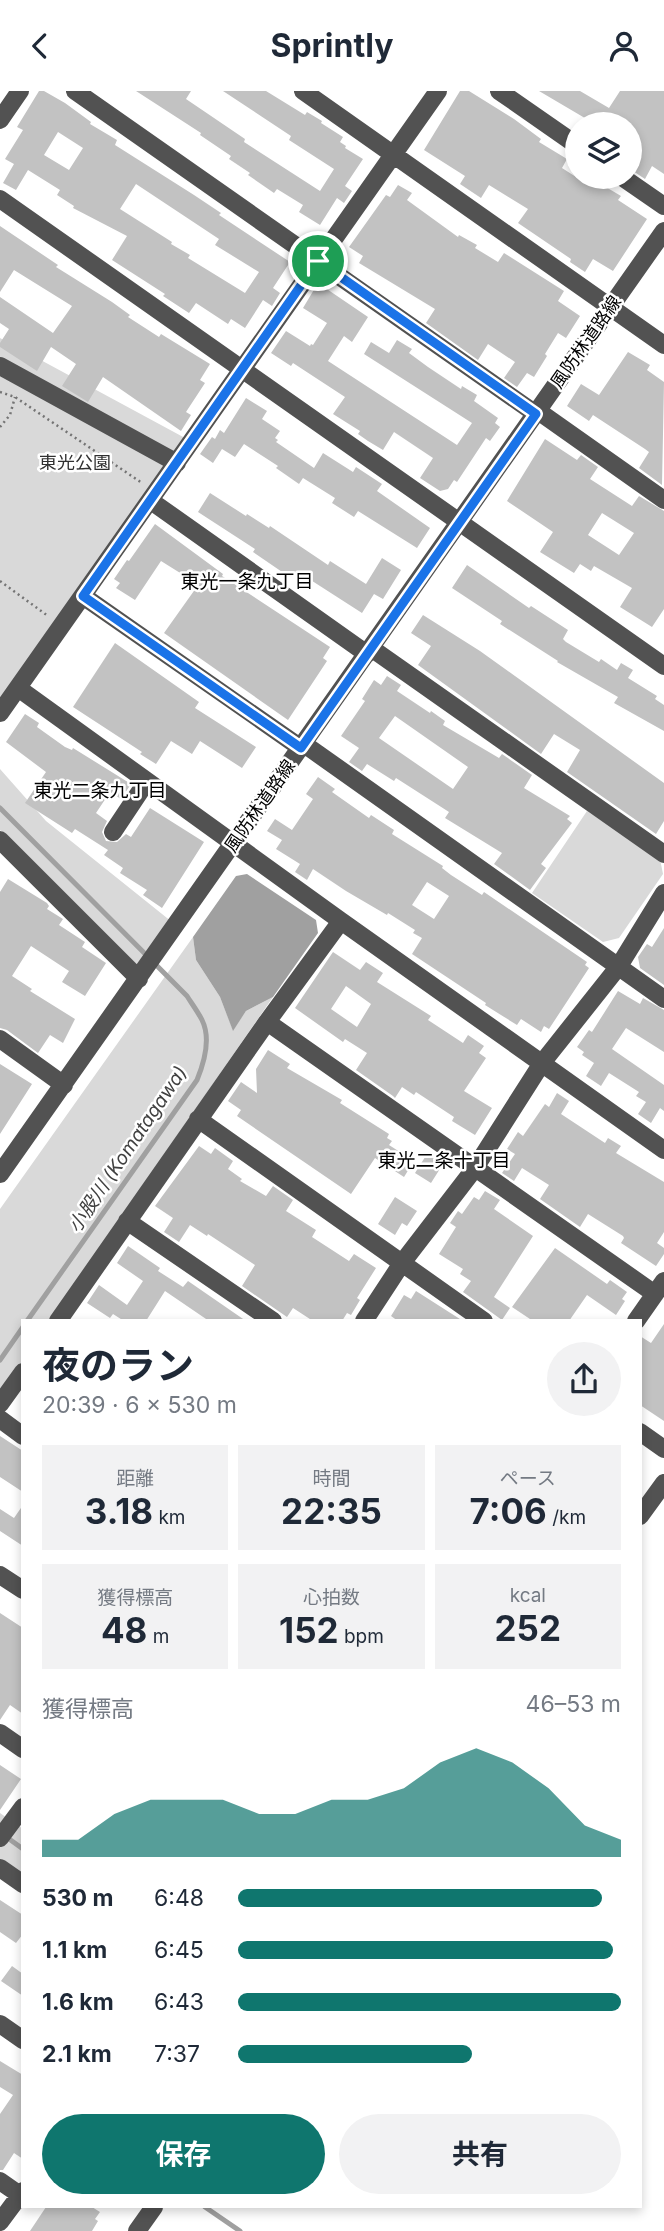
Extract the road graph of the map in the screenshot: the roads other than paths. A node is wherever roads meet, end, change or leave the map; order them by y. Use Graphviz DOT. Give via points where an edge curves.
graph roads {
  1 [pos="20,91"];
  2 [pos="75,91"];
  3 [pos="303,91"];
  4 [pos="438,91"];
  5 [pos="499,91"];
  6 [pos="0,120"];
  7 [pos="565,137"];
  8 [pos="393,155"];
  9 [pos="639,189"];
  10 [pos="0,199"];
  11 [pos="664,206"];
  12 [pos="664,231"];
  13 [pos="318,261"];
  14 [pos="611,307"];
  15 [pos="664,345"];
  16 [pos="0,366"];
  17 [pos="242,370"];
  18 [pos="537,412"];
  19 [pos="177,463"];
  20 [pos="153,497"];
  21 [pos="664,500"];
  22 [pos="459,523"];
  23 [pos="83,596"];
  24 [pos="369,651"];
  25 [pos="664,666"];
  26 [pos="18,688"];
  27 [pos="0,713"];
  28 [pos="302,746"];
  29 [pos="147,781"];
  30 [pos="113,832"];
  31 [pos="0,840"];
  32 [pos="234,843"];
  33 [pos="664,853"];
  34 [pos="664,893"];
  35 [pos="341,921"];
  36 [pos="618,966"];
  37 [pos="143,973"];
  38 [pos="664,999"];
  39 [pos="267,1022"];
  40 [pos="0,1039"];
  41 [pos="542,1063"];
  42 [pos="64,1085"];
  43 [pos="198,1119"];
  44 [pos="664,1150"];
  45 [pos="475,1168"];
  46 [pos="0,1174"];
  47 [pos="127,1221"];
  48 [pos="402,1263"];
  49 [pos="660,1287"];
  50 [pos="63,1319"];
  51 [pos="270,1319"];
  52 [pos="365,1319"];
  53 [pos="481,1319"];
  54 [pos="637,1319"];
  55 [pos="21,1375"];
  56 [pos="0,1404"];
  57 [pos="0,1419"];
  58 [pos="642,1433"];
  59 [pos="21,1435"];
  60 [pos="664,1449"];
  61 [pos="664,1483"];
  62 [pos="642,1513"];
  63 [pos="0,1574"];
  64 [pos="21,1589"];
  65 [pos="0,1733"];
  66 [pos="21,1748"];
  67 [pos="21,1810"];
  68 [pos="4,1833"];
  69 [pos="0,1868"];
  70 [pos="21,1883"];
  71 [pos="0,2024"];
  72 [pos="21,2039"];
  73 [pos="0,2181"];
  74 [pos="21,2193"];
  75 [pos="153,2208"];
  76 [pos="0,2222"];
  77 [pos="137,2231"];
  1 -- 6 [label="street"];
  2 -- 13 [label="street"];
  3 -- 8 [label="street"];
  4 -- 8 [label="street"];
  5 -- 7 [label="street"];
  8 -- 13 [label="street"];
  8 -- 14 [label="street"];
  9 -- 11 [label="street"];
  10 -- 17 [label="street"];
  12 -- 14 [label="street, 風防林道路線"];
  13 -- 17 [label="street"];
  13 -- 18 [label="street"];
  14 -- 15 [label="street"];
  14 -- 18 [label="street, 風防林道路線"];
  16 -- 19 [label="street"];
  17 -- 19 [label="street"];
  17 -- 22 [label="street"];
  18 -- 21 [label="street"];
  18 -- 22 [label="street, 風防林道路線"];
  19 -- 20 [label="street"];
  20 -- 23 [label="street"];
  20 -- 24 [label="street"];
  22 -- 24 [label="street, 風防林道路線"];
  22 -- 25 [label="street"];
  23 -- 26 [label="street"];
  23 -- 28 [label="street"];
  24 -- 28 [label="street, 風防林道路線"];
  24 -- 33 [label="street"];
  26 -- 27 [label="street"];
  26 -- 29 [label="street"];
  28 -- 32 [label="street, 風防林道路線"];
  28 -- 36 [label="street"];
  29 -- 30 [label="street"];
  29 -- 32 [label="street"];
  31 -- 37 [label="street"];
  32 -- 35 [label="street"];
  32 -- 37 [label="street, 風防林道路線"];
  34 -- 36 [label="street"];
  35 -- 39 [label="street"];
  35 -- 41 [label="street"];
  36 -- 38 [label="street"];
  36 -- 41 [label="street"];
  37 -- 42 [label="street, 風防林道路線"];
  39 -- 43 [label="street"];
  39 -- 45 [label="street"];
  40 -- 42 [label="street"];
  41 -- 44 [label="street"];
  41 -- 45 [label="street"];
  42 -- 46 [label="street, 風防林道路線"];
  43 -- 47 [label="street"];
  43 -- 48 [label="street"];
  45 -- 48 [label="street"];
  45 -- 49 [label="street"];
  47 -- 50 [label="street"];
  47 -- 51 [label="street"];
  48 -- 52 [label="street"];
  48 -- 53 [label="street"];
  49 -- 54 [label="street"];
  55 -- 56 [label="street"];
  57 -- 59 [label="street"];
  58 -- 60 [label="street"];
  61 -- 62 [label="street"];
  63 -- 64 [label="street"];
  65 -- 66 [label="street"];
  67 -- 68 [label="street"];
  69 -- 70 [label="street"];
  71 -- 72 [label="street"];
  73 -- 74 [label="street"];
  74 -- 76 [label="street"];
  75 -- 77 [label="street"];
}
